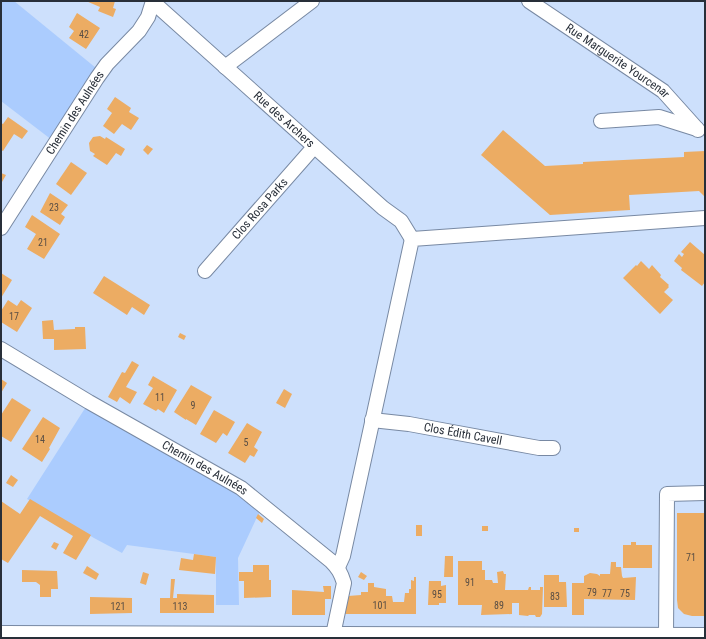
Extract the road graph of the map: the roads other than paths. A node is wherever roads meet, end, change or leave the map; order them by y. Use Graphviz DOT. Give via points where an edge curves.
graph roads {
  1 [pos="153,1"];
  2 [pos="312,1"];
  3 [pos="529,1"];
  4 [pos="225,67"];
  5 [pos="601,121"];
  6 [pos="701,133"];
  7 [pos="314,147"];
  8 [pos="705,218"];
  9 [pos="1,228"];
  10 [pos="412,239"];
  11 [pos="206,271"];
  12 [pos="1,349"];
  13 [pos="372,420"];
  14 [pos="553,448"];
  15 [pos="705,493"];
  16 [pos="338,567"];
  17 [pos="1,634"];
  18 [pos="333,635"];
  19 [pos="666,636"];
  20 [pos="296,637"];
  21 [pos="638,637"];
  22 [pos="705,637"];
  1 -- 4 [label="street, Rue des Archers"];
  1 -- 9 [label="street, Chemin des Aulnées" via="148,17 139,31 97,78"];
  2 -- 4 [label="street"];
  3 -- 6 [label="street, Rue Marguerite Yourcenar" via="662,91"];
  4 -- 7 [label="street, Rue des Archers"];
  5 -- 6 [label="street" via="659,117"];
  7 -- 10 [label="street, Rue des Archers" via="401,221"];
  7 -- 11 [label="street, Clos Rosa Parks"];
  8 -- 10 [label="street"];
  10 -- 13 [label="street"];
  12 -- 16 [label="street, Chemin des Aulnées" via="241,488"];
  13 -- 14 [label="street, Clos Édith Cavell" via="417,425 539,448"];
  13 -- 16 [label="street" via="343,556"];
  15 -- 19 [label="street" via="667,494"];
  16 -- 18 [label="street" via="344,582"];
  17 -- 20 [label="main road"];
  18 -- 20 [label="main road"];
  18 -- 21 [label="main road"];
  19 -- 21 [label="main road"];
  19 -- 22 [label="main road"];
}
